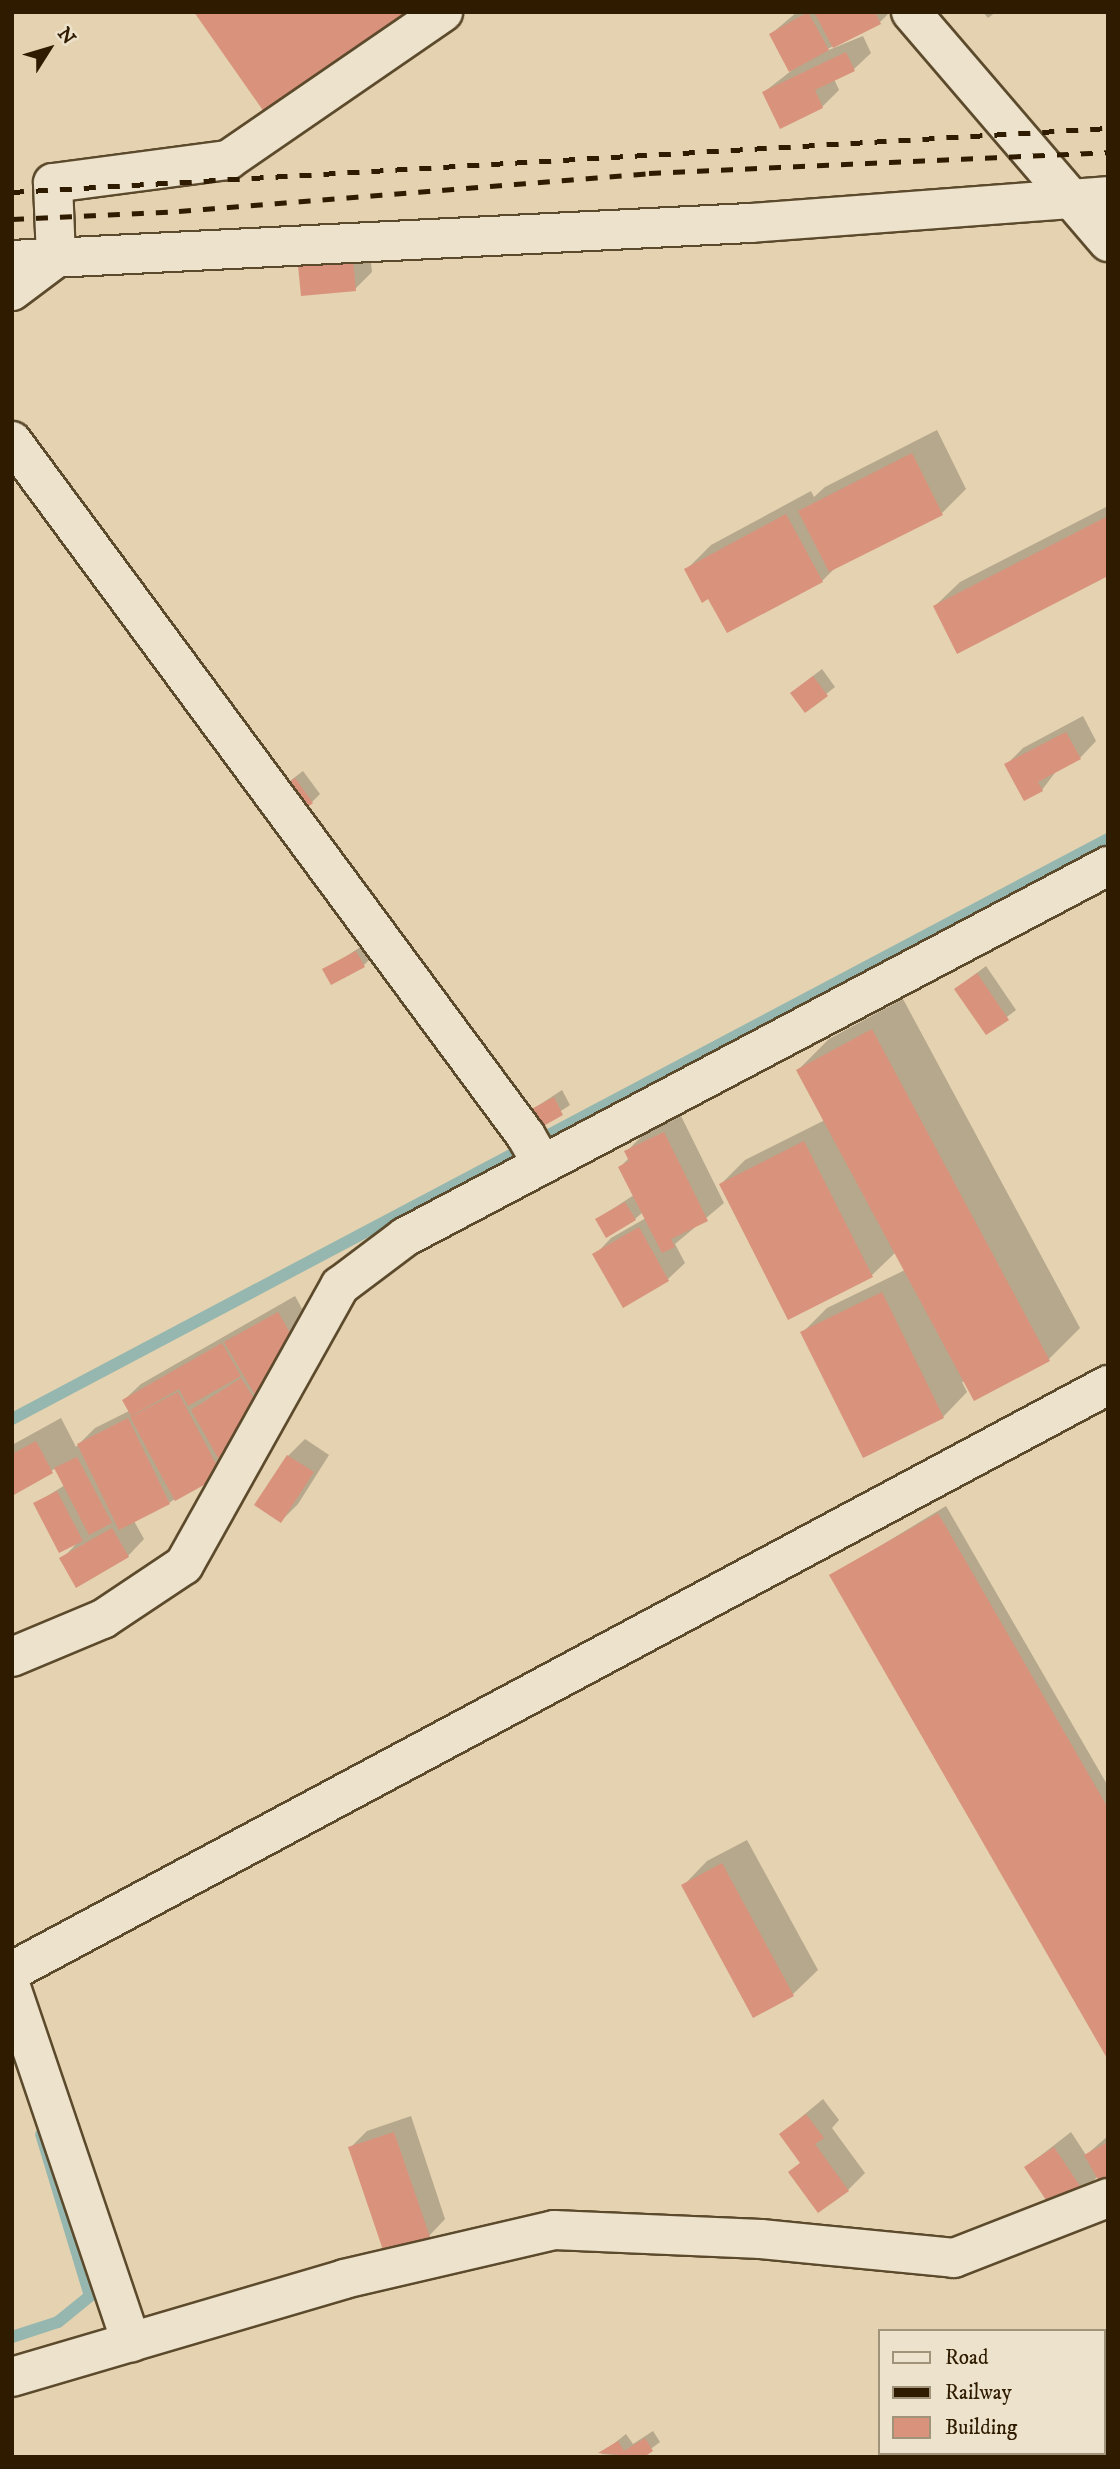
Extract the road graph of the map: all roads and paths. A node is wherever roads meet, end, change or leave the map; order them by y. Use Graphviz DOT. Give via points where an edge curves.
graph roads {
  1 [pos="443,12"];
  2 [pos="911,12"];
  3 [pos="1091,198"];
  4 [pos="1108,242"];
  5 [pos="56,258"];
  6 [pos="12,260"];
  7 [pos="12,291"];
  8 [pos="12,441"];
  9 [pos="1108,866"];
  10 [pos="542,1164"];
  11 [pos="1108,1385"];
  12 [pos="12,1657"];
  13 [pos="12,1971"];
  14 [pos="12,1990"];
  15 [pos="1108,2198"];
  16 [pos="131,2342"];
  17 [pos="12,2376"];
  1 -- 5 [label="street" via="228,160 53,183"];
  2 -- 3 [label="street"];
  3 -- 4 [label="street"];
  3 -- 5 [label="street" via="751,222"];
  5 -- 6 [label="street"];
  5 -- 7 [label="street"];
  8 -- 10 [label="street" via="526,1136"];
  9 -- 10 [label="street"];
  10 -- 12 [label="street" via="405,1237 340,1286 184,1565 103,1619"];
  11 -- 13 [label="street"];
  14 -- 16 [label="street"];
  15 -- 16 [label="street" via="954,2258 761,2239 554,2230 344,2279"];
  16 -- 17 [label="street"];
}
